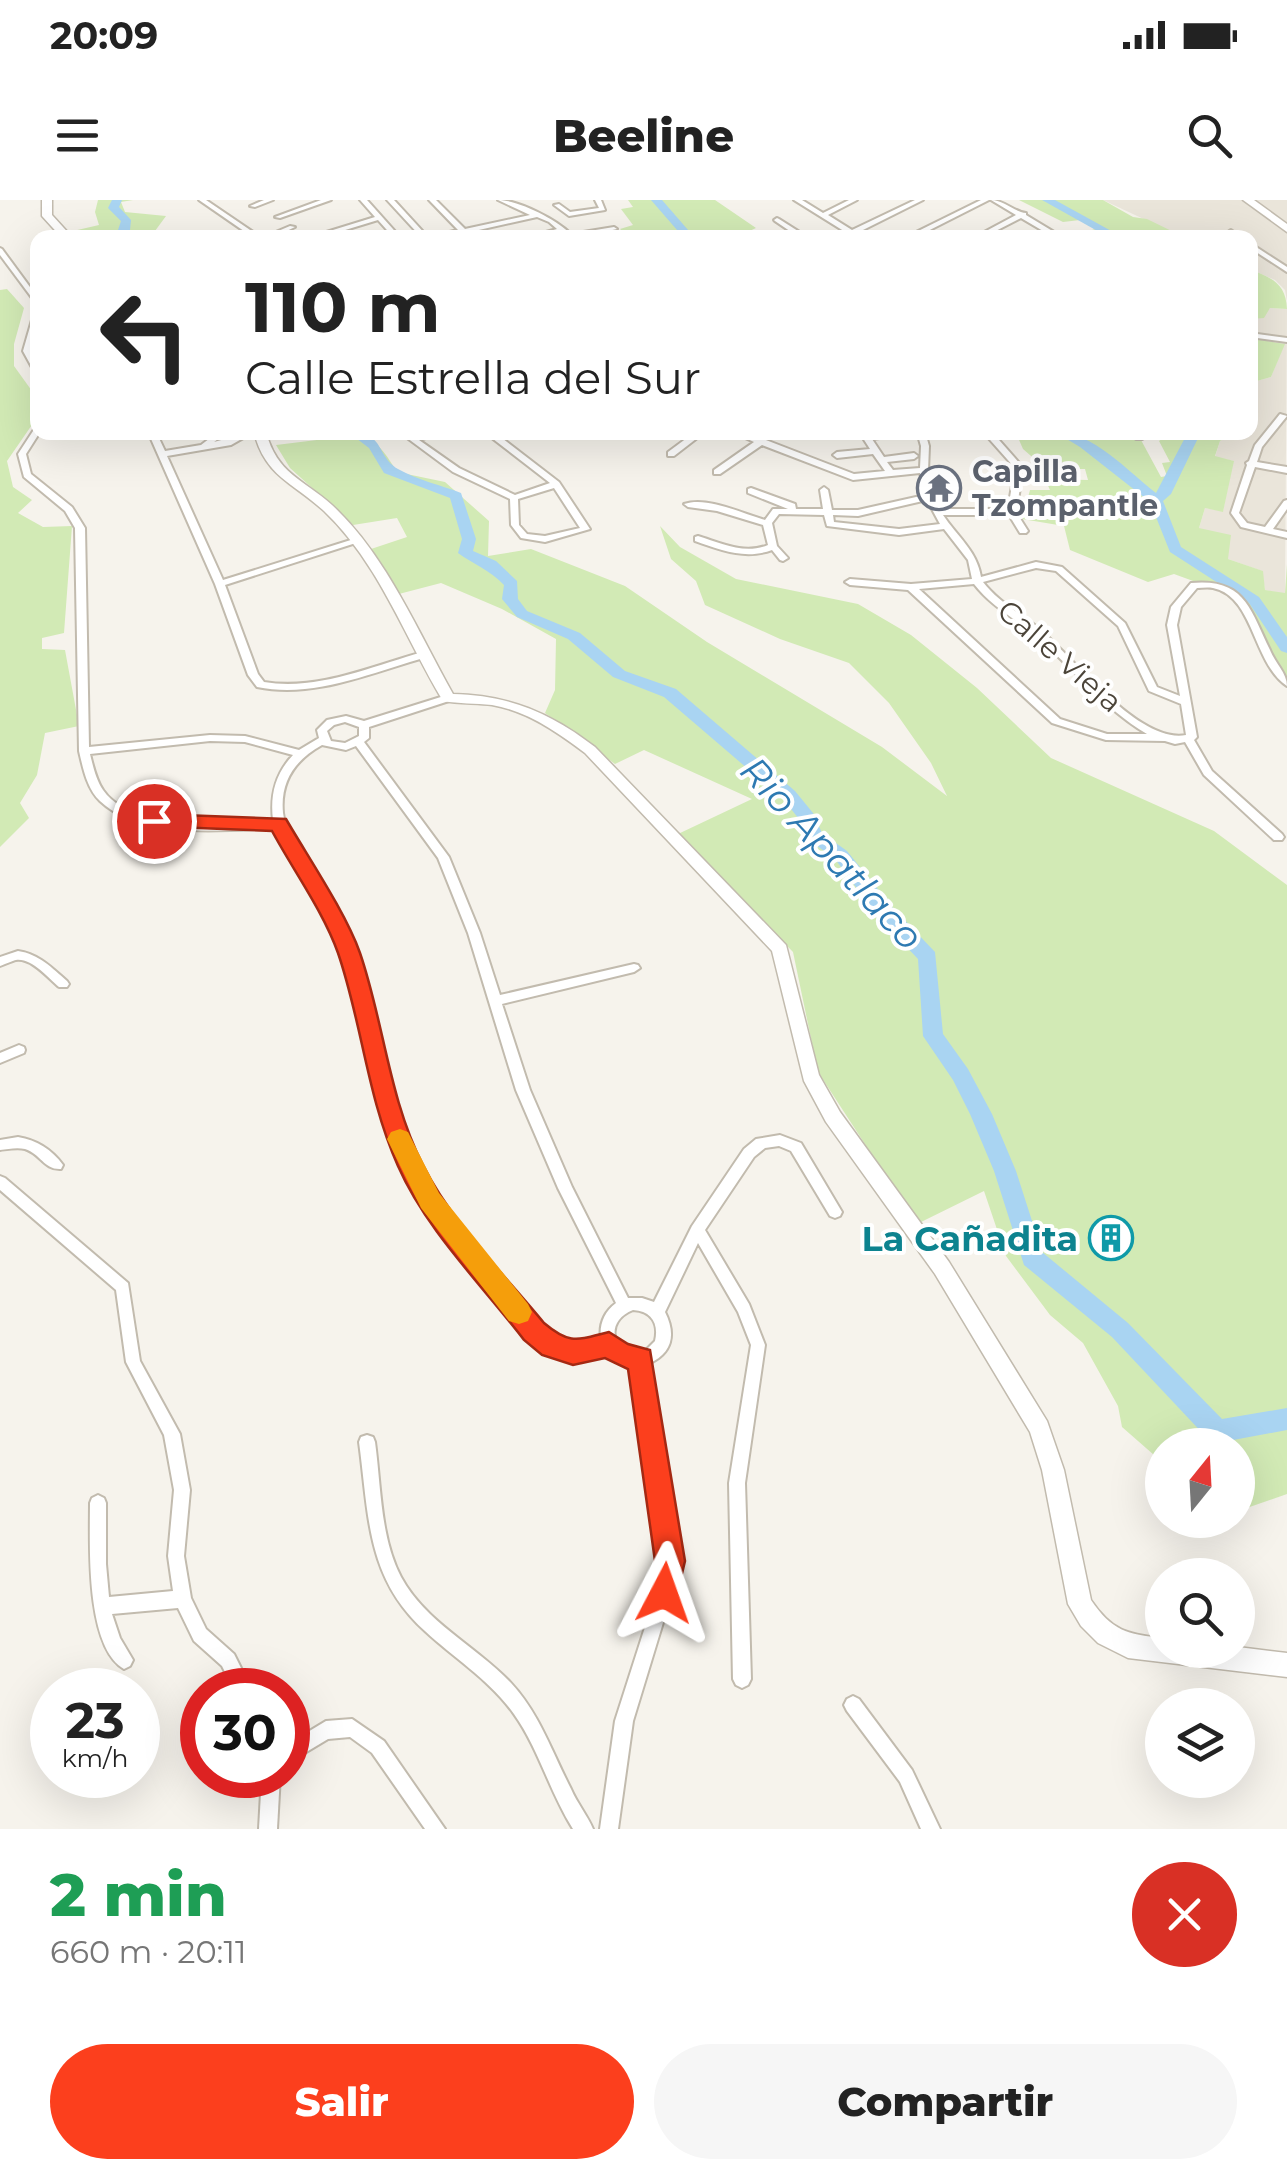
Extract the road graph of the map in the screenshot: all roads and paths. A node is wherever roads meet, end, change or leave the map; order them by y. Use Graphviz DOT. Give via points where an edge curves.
graph roads {
  1 [pos="47,200"];
  2 [pos="205,200"];
  3 [pos="270,200"];
  4 [pos="328,200"];
  5 [pos="363,200"];
  6 [pos="390,200"];
  7 [pos="432,200"];
  8 [pos="501,200"];
  9 [pos="598,200"];
  10 [pos="797,200"];
  11 [pos="854,200"];
  12 [pos="920,200"];
  13 [pos="986,200"];
  14 [pos="994,200"];
  15 [pos="1267,200"];
  16 [pos="1249,201"];
  17 [pos="557,205"];
  18 [pos="253,206"];
  19 [pos="1024,214"];
  20 [pos="538,215"];
  21 [pos="823,215"];
  22 [pos="379,218"];
  23 [pos="777,220"];
  24 [pos="1287,228"];
  25 [pos="614,229"];
  26 [pos="60,230"];
  27 [pos="247,230"];
  28 [pos="284,230"];
  29 [pos="347,230"];
  30 [pos="390,230"];
  31 [pos="420,230"];
  32 [pos="462,230"];
  33 [pos="468,230"];
  34 [pos="562,230"];
  35 [pos="605,230"];
  36 [pos="793,230"];
  37 [pos="847,230"];
  38 [pos="858,230"];
  39 [pos="924,230"];
  40 [pos="992,230"];
  41 [pos="1050,230"];
  42 [pos="0,250"];
  43 [pos="1258,251"];
  44 [pos="1287,256"];
  45 [pos="1270,259"];
  46 [pos="1287,270"];
  47 [pos="30,293"];
  48 [pos="1258,335"];
  49 [pos="1287,340"];
  50 [pos="1283,416"];
  51 [pos="31,440"];
  52 [pos="156,440"];
  53 [pos="212,440"];
  54 [pos="235,440"];
  55 [pos="262,440"];
  56 [pos="414,440"];
  57 [pos="498,440"];
  58 [pos="690,440"];
  59 [pos="755,440"];
  60 [pos="867,440"];
  61 [pos="925,440"];
  62 [pos="994,440"];
  63 [pos="760,442"];
  64 [pos="206,444"];
  65 [pos="163,454"];
  66 [pos="671,454"];
  67 [pos="837,455"];
  68 [pos="878,456"];
  69 [pos="914,456"];
  70 [pos="1250,464"];
  71 [pos="1065,466"];
  72 [pos="1019,468"];
  73 [pos="924,470"];
  74 [pos="1287,470"];
  75 [pos="717,472"];
  76 [pos="892,474"];
  77 [pos="556,484"];
  78 [pos="824,490"];
  79 [pos="751,491"];
  80 [pos="930,496"];
  81 [pos="514,498"];
  82 [pos="1287,503"];
  83 [pos="688,504"];
  84 [pos="937,512"];
  85 [pos="1012,512"];
  86 [pos="792,513"];
  87 [pos="828,519"];
  88 [pos="767,522"];
  89 [pos="945,526"];
  90 [pos="1024,531"];
  91 [pos="1267,531"];
  92 [pos="1287,535"];
  93 [pos="698,539"];
  94 [pos="358,542"];
  95 [pos="774,546"];
  96 [pos="783,558"];
  97 [pos="850,582"];
  98 [pos="977,582"];
  99 [pos="220,584"];
  100 [pos="910,587"];
  101 [pos="423,654"];
  102 [pos="1287,683"];
  103 [pos="448,698"];
  104 [pos="1185,702"];
  105 [pos="364,725"];
  106 [pos="1166,738"];
  107 [pos="323,740"];
  108 [pos="1189,740"];
  109 [pos="360,742"];
  110 [pos="84,750"];
  111 [pos="296,753"];
  112 [pos="278,824"];
  113 [pos="1278,837"];
  114 [pos="0,962"];
  115 [pos="634,968"];
  116 [pos="63,984"];
  117 [pos="496,1001"];
  118 [pos="19,1050"];
  119 [pos="0,1058"];
  120 [pos="0,1145"];
  121 [pos="56,1165"];
  122 [pos="0,1182"];
  123 [pos="835,1212"];
  124 [pos="697,1230"];
  125 [pos="625,1306"];
  126 [pos="657,1312"];
  127 [pos="609,1344"];
  128 [pos="640,1358"];
  129 [pos="367,1442"];
  130 [pos="98,1502"];
  131 [pos="183,1599"];
  132 [pos="103,1606"];
  133 [pos="124,1660"];
  134 [pos="1287,1665"];
  135 [pos="232,1668"];
  136 [pos="742,1679"];
  137 [pos="853,1705"];
  138 [pos="310,1740"];
  139 [pos="270,1798"];
  140 [pos="268,1829"];
  141 [pos="436,1829"];
  142 [pos="584,1829"];
  143 [pos="608,1829"];
  144 [pos="931,1829"];
  1 -- 26 [label="street" via="47,216"];
  2 -- 27 [label="street"];
  3 -- 18 [label="street"];
  4 -- 28 [label="street" via="278,217 292,227"];
  5 -- 22 [label="street"];
  6 -- 31 [label="street"];
  7 -- 32 [label="street"];
  8 -- 20 [label="street"];
  9 -- 17 [label="street" via="603,208 566,214"];
  10 -- 21 [label="street"];
  11 -- 21 [label="street"];
  12 -- 38 [label="street"];
  13 -- 39 [label="street"];
  14 -- 19 [label="street"];
  15 -- 16 [label="street"];
  16 -- 24 [label="street"];
  19 -- 40 [label="street"];
  19 -- 41 [label="street"];
  20 -- 33 [label="street"];
  20 -- 34 [label="street"];
  21 -- 37 [label="street"];
  22 -- 29 [label="street"];
  22 -- 30 [label="street"];
  23 -- 36 [label="street"];
  25 -- 35 [label="street"];
  42 -- 47 [label="street"];
  43 -- 45 [label="street"];
  44 -- 45 [label="street"];
  45 -- 46 [label="street"];
  48 -- 49 [label="street"];
  50 -- 70 [label="street"];
  51 -- 110 [label="street" via="22,454 26,475 69,508 80,528"];
  52 -- 65 [label="street"];
  53 -- 64 [label="street"];
  54 -- 64 [label="street"];
  55 -- 94 [label="street" via="265,456 284,477 328,508"];
  56 -- 81 [label="street"];
  57 -- 77 [label="street"];
  58 -- 66 [label="street"];
  59 -- 63 [label="street"];
  60 -- 68 [label="street"];
  61 -- 73 [label="street"];
  62 -- 72 [label="street"];
  63 -- 75 [label="street"];
  63 -- 76 [label="street" via="853,477"];
  64 -- 65 [label="street"];
  65 -- 99 [label="street"];
  67 -- 68 [label="street"];
  68 -- 69 [label="street"];
  68 -- 76 [label="street"];
  70 -- 74 [label="street"];
  70 -- 91 [label="street" via="1236,518"];
  71 -- 72 [label="street"];
  72 -- 85 [label="street"];
  73 -- 76 [label="street"];
  73 -- 80 [label="street"];
  77 -- 81 [label="street"];
  77 -- 81 [label="street" via="585,529 534,540 515,526"];
  78 -- 87 [label="street"];
  79 -- 86 [label="street" via="792,506"];
  80 -- 84 [label="street"];
  80 -- 87 [label="street"];
  82 -- 91 [label="street"];
  83 -- 88 [label="street" via="717,504"];
  84 -- 85 [label="street"];
  84 -- 89 [label="street"];
  85 -- 90 [label="street"];
  86 -- 87 [label="street"];
  86 -- 88 [label="street" via="776,511"];
  87 -- 89 [label="street" via="899,532"];
  88 -- 95 [label="street"];
  89 -- 98 [label="street" via="975,560"];
  91 -- 92 [label="street"];
  93 -- 95 [label="street" via="742,552"];
  94 -- 99 [label="street"];
  94 -- 101 [label="street"];
  95 -- 96 [label="street"];
  97 -- 100 [label="street"];
  98 -- 100 [label="street"];
  98 -- 104 [label="street" via="1036,565 1070,574 1122,625 1153,689"];
  98 -- 106 [label="street, Calle Vieja" via="1117,710"];
  99 -- 101 [label="street" via="261,684 308,686"];
  100 -- 106 [label="street" via="1056,721 1106,737"];
  101 -- 103 [label="street"];
  102 -- 104 [label="street" via="1272,666 1241,598 1199,584 1186,591 1172,625"];
  103 -- 105 [label="street"];
  103 -- 134 [label="street" via="508,702 562,728 780,949 810,1076 942,1268 1039,1428 1088,1618 1128,1646"];
  104 -- 108 [label="street" via="1193,727"];
  105 -- 107 [label="street" via="338,720 322,730"];
  105 -- 109 [label="street"];
  106 -- 108 [label="street, Calle Vieja"];
  107 -- 109 [label="street" via="339,747"];
  107 -- 111 [label="street"];
  108 -- 113 [label="street" via="1208,773"];
  109 -- 117 [label="street" via="443,857"];
  110 -- 111 [label="street" via="245,738"];
  110 -- 112 [label="street" via="103,798 125,811 154,821"];
  111 -- 112 [label="street" via="280,784"];
  112 -- 127 [label="street" via="347,948 384,1099 430,1200 552,1346 573,1353"];
  114 -- 116 [label="street" via="20,952"];
  115 -- 117 [label="street"];
  117 -- 125 [label="street" via="558,1172"];
  118 -- 119 [label="street"];
  120 -- 121 [label="street" via="33,1143"];
  122 -- 131 [label="street" via="123,1287 134,1362 172,1434 182,1490 176,1556"];
  123 -- 124 [label="street" via="796,1146 761,1142"];
  124 -- 126 [label="street"];
  124 -- 136 [label="street" via="758,1345 737,1482"];
  125 -- 126 [label="street"];
  125 -- 127 [label="street" via="610,1318"];
  126 -- 128 [label="street" via="666,1327 663,1344"];
  127 -- 128 [label="street" via="622,1356"];
  128 -- 143 [label="street" via="670,1561 624,1720"];
  129 -- 142 [label="street" via="386,1560 404,1596 495,1675"];
  130 -- 132 [label="street"];
  131 -- 132 [label="street"];
  131 -- 135 [label="street" via="200,1635"];
  132 -- 133 [label="street" via="110,1641"];
  137 -- 144 [label="street" via="906,1776"];
  138 -- 141 [label="street" via="326,1730 352,1728 378,1748"];
  139 -- 140 [label="street"];
}
